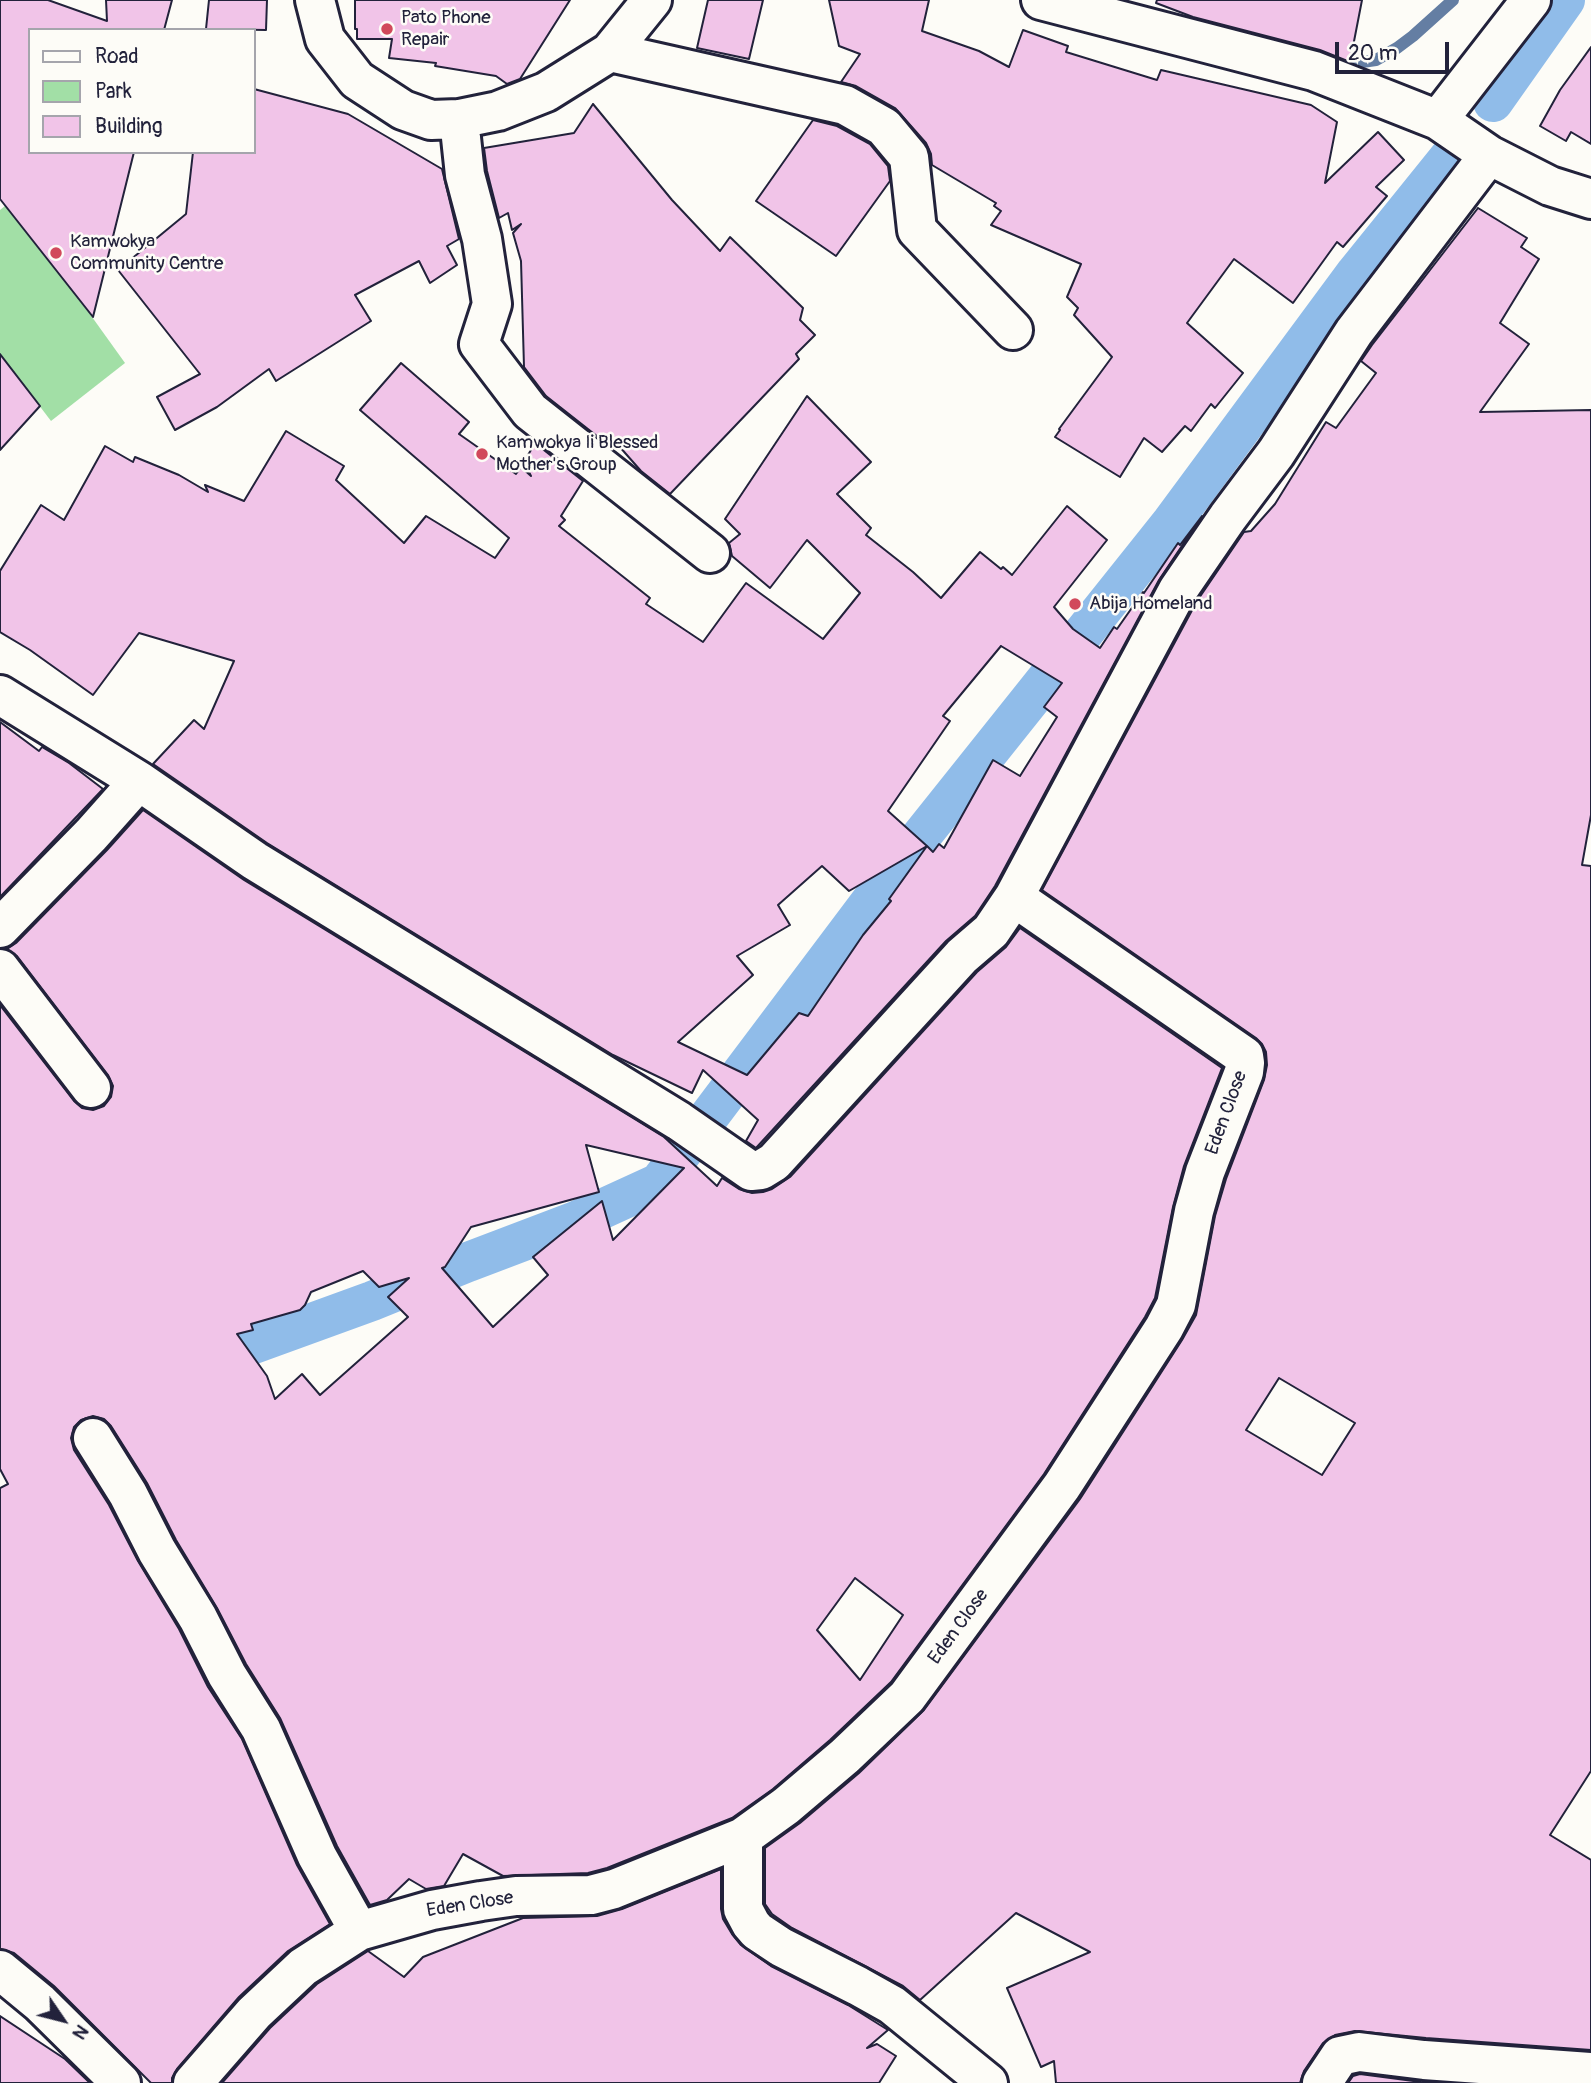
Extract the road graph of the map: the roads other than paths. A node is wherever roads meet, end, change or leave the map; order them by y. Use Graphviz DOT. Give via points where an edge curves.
graph roads {
  1 [pos="315,0"];
  2 [pos="652,0"];
  3 [pos="1041,0"];
  4 [pos="1531,0"];
  5 [pos="610,52"];
  6 [pos="459,119"];
  7 [pos="1438,120"];
  8 [pos="1489,155"];
  9 [pos="1591,199"];
  10 [pos="1013,330"];
  11 [pos="710,553"];
  12 [pos="0,695"];
  13 [pos="139,781"];
  14 [pos="1014,897"];
  15 [pos="0,928"];
  16 [pos="0,969"];
  17 [pos="91,1088"];
  18 [pos="93,1438"];
  19 [pos="743,1837"];
  20 [pos="359,1931"];
  21 [pos="0,1970"];
  22 [pos="1591,2072"];
  23 [pos="121,2083"];
  24 [pos="193,2083"];
  25 [pos="988,2083"];
  26 [pos="1322,2083"];
  1 -- 6 [label="street" via="325,39 357,80 403,110 431,120"];
  2 -- 5 [label="street"];
  3 -- 7 [label="street" via="1314,71"];
  4 -- 7 [label="street"];
  5 -- 6 [label="street" via="546,92 498,111"];
  5 -- 10 [label="street" via="845,105 884,127 909,157 916,230"];
  6 -- 11 [label="street" via="492,304 479,344 530,411"];
  7 -- 8 [label="street"];
  8 -- 9 [label="street" via="1550,186"];
  8 -- 14 [label="street" via="1354,332 1276,453 1178,590"];
  12 -- 13 [label="street"];
  13 -- 14 [label="street" via="255,861 679,1121 751,1171 774,1162 962,956 991,931"];
  13 -- 15 [label="street"];
  14 -- 19 [label="street, Eden Close" via="1244,1056 1244,1072 1205,1172 1176,1305 1062,1486 907,1697 845,1756"];
  16 -- 17 [label="street"];
  18 -- 20 [label="street" via="261,1730 317,1856"];
  19 -- 20 [label="street, Eden Close" via="591,1895 481,1901"];
  19 -- 25 [label="street" via="743,1909 757,1931 892,2006"];
  20 -- 24 [label="street, Eden Close" via="303,1967 254,2013"];
  21 -- 23 [label="street"];
  22 -- 26 [label="street" via="1359,2052 1340,2056"];
}
